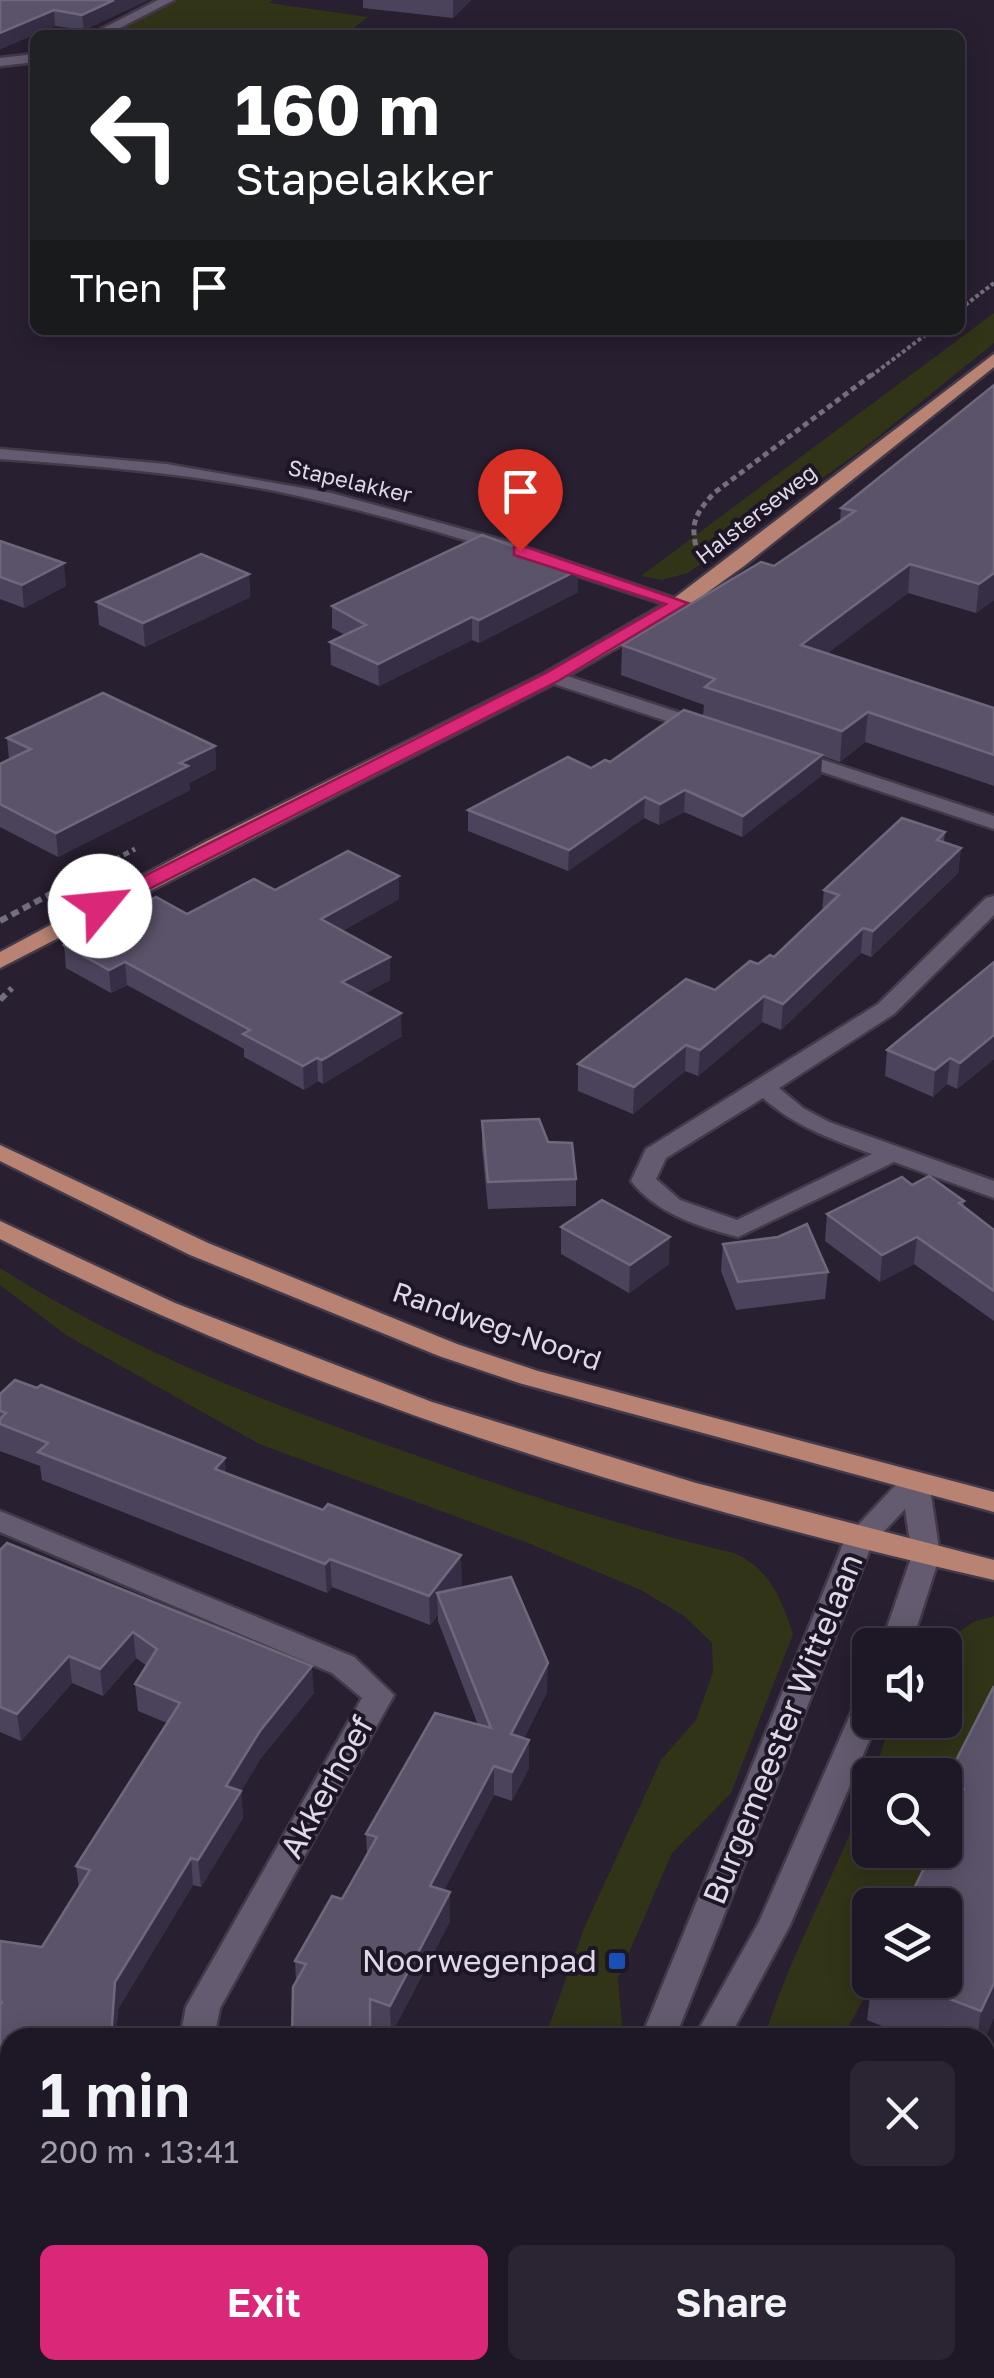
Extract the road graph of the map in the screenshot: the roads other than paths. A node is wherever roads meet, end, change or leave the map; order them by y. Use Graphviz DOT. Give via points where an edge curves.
graph roads {
  1 [pos="168,0"];
  2 [pos="106,30"];
  3 [pos="30,59"];
  4 [pos="0,62"];
  5 [pos="994,359"];
  6 [pos="0,454"];
  7 [pos="680,603"];
  8 [pos="552,677"];
  9 [pos="732,736"];
  10 [pos="770,749"];
  11 [pos="994,823"];
  12 [pos="994,903"];
  13 [pos="0,961"];
  14 [pos="764,1087"];
  15 [pos="0,1152"];
  16 [pos="896,1152"];
  17 [pos="994,1190"];
  18 [pos="0,1229"];
  19 [pos="915,1482"];
  20 [pos="994,1502"];
  21 [pos="0,1521"];
  22 [pos="859,1539"];
  23 [pos="926,1555"];
  24 [pos="994,1570"];
  25 [pos="902,1628"];
  26 [pos="855,1738"];
  27 [pos="200,2028"];
  28 [pos="662,2028"];
  29 [pos="716,2028"];
  1 -- 2 [label="street"];
  3 -- 4 [label="street"];
  5 -- 7 [label="main road, Halsterseweg"];
  6 -- 7 [label="street, Stapelakker" via="157,466 329,497 450,528"];
  7 -- 8 [label="main road, Halsterseweg"];
  8 -- 9 [label="street"];
  8 -- 13 [label="main road, Halsterseweg"];
  10 -- 11 [label="street"];
  12 -- 14 [label="street" via="886,1009"];
  14 -- 16 [label="street" via="820,1127"];
  14 -- 16 [label="street" via="655,1154 643,1181 671,1205 738,1230"];
  15 -- 19 [label="main road, Randweg-Noord" via="199,1248 448,1350"];
  16 -- 17 [label="street"];
  18 -- 22 [label="main road" via="306,1369 477,1429"];
  19 -- 20 [label="main road, Randweg-Noord"];
  19 -- 22 [label="street, Burgemeester Wittelaan"];
  19 -- 23 [label="street"];
  21 -- 27 [label="street, Akkerhoef" via="343,1664 379,1695 203,2007"];
  22 -- 23 [label="main road"];
  22 -- 28 [label="street, Burgemeester Wittelaan"];
  23 -- 24 [label="main road"];
  23 -- 25 [label="street"];
  26 -- 29 [label="street" via="774,1926"];
}
